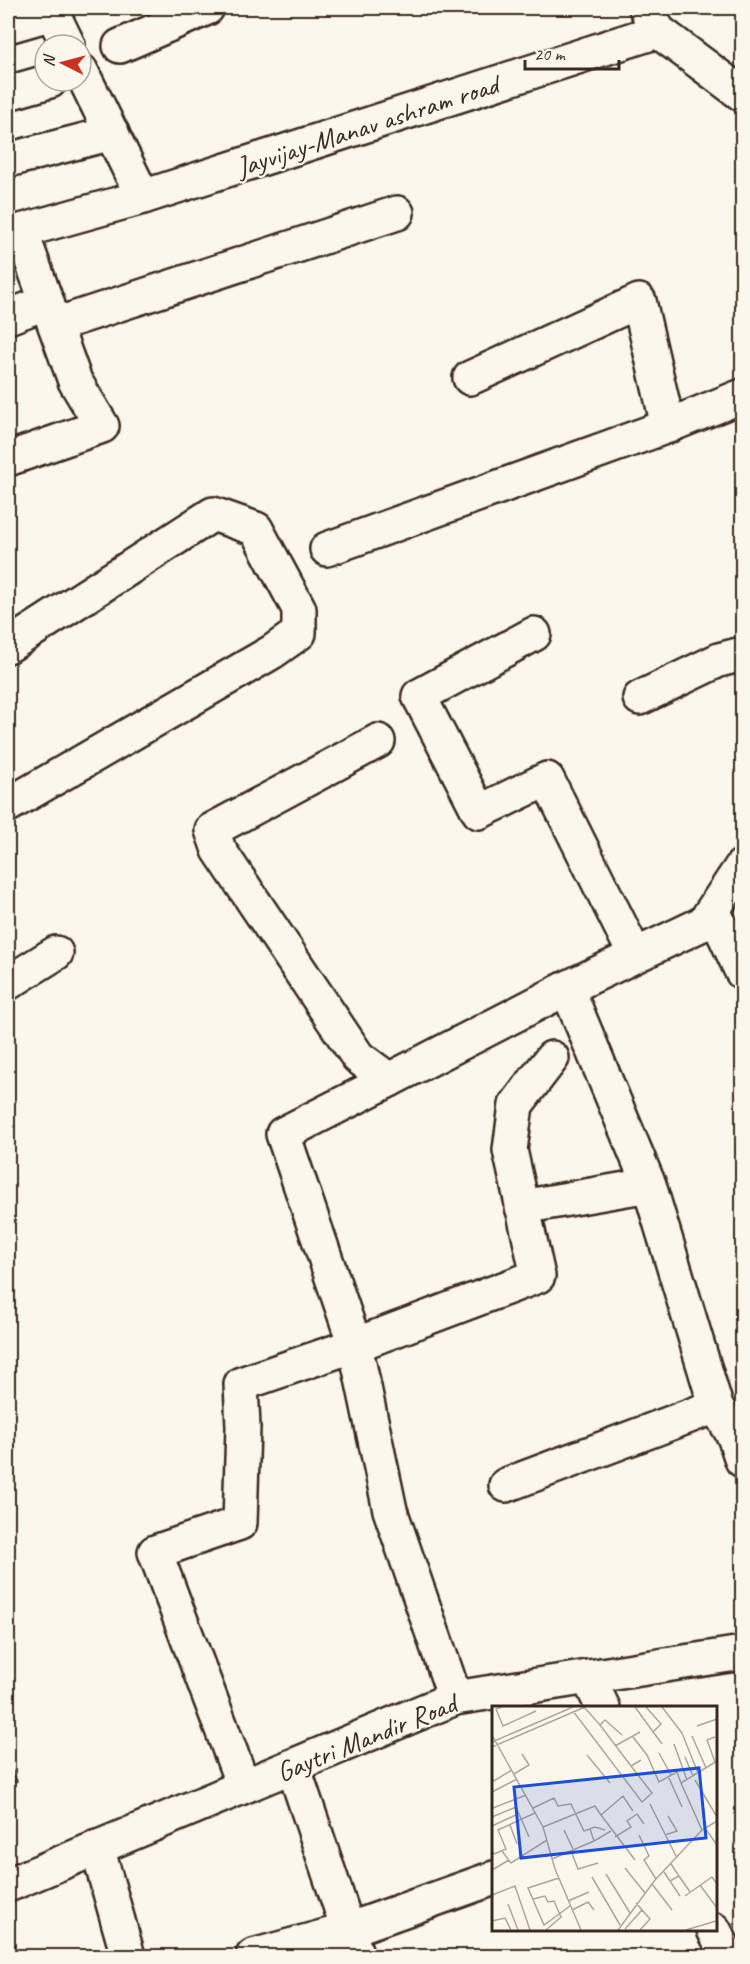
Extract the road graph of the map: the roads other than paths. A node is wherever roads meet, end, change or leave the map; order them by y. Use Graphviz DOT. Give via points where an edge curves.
graph roads {
  1 [pos="207,8"];
  2 [pos="51,10"];
  3 [pos="652,19"];
  4 [pos="8,26"];
  5 [pos="62,33"];
  6 [pos="120,46"];
  7 [pos="33,86"];
  8 [pos="8,93"];
  9 [pos="92,93"];
  10 [pos="742,94"];
  11 [pos="112,133"];
  12 [pos="8,160"];
  13 [pos="143,197"];
  14 [pos="397,213"];
  15 [pos="51,314"];
  16 [pos="8,317"];
  17 [pos="470,378"];
  18 [pos="742,396"];
  19 [pos="668,426"];
  20 [pos="8,459"];
  21 [pos="327,549"];
  22 [pos="534,634"];
  23 [pos="8,646"];
  24 [pos="742,654"];
  25 [pos="640,698"];
  26 [pos="378,741"];
  27 [pos="8,805"];
  28 [pos="742,866"];
  29 [pos="713,910"];
  30 [pos="56,952"];
  31 [pos="635,955"];
  32 [pos="742,972"];
  33 [pos="8,984"];
  34 [pos="567,988"];
  35 [pos="552,1058"];
  36 [pos="389,1080"];
  37 [pos="649,1185"];
  38 [pos="522,1207"];
  39 [pos="355,1344"];
  40 [pos="716,1406"];
  41 [pos="740,1443"];
  42 [pos="506,1485"];
  43 [pos="742,1653"];
  44 [pos="588,1677"];
  45 [pos="455,1698"];
  46 [pos="602,1706"];
  47 [pos="293,1766"];
  48 [pos="243,1785"];
  49 [pos="97,1847"];
  50 [pos="492,1879"];
  51 [pos="8,1885"];
  52 [pos="715,1931"];
  53 [pos="352,1943"];
  54 [pos="272,1954"];
  55 [pos="128,1956"];
  56 [pos="728,1956"];
  1 -- 6 [label="street"];
  2 -- 4 [label="street"];
  2 -- 5 [label="street"];
  3 -- 10 [label="street, Jayvijay-Manav ashram road"];
  3 -- 13 [label="street, Jayvijay-Manav ashram road"];
  7 -- 8 [label="street"];
  9 -- 11 [label="street"];
  11 -- 12 [label="street"];
  11 -- 13 [label="street"];
  13 -- 15 [label="street, Jayvijay-Manav ashram road" via="21,231"];
  14 -- 15 [label="street"];
  15 -- 16 [label="street"];
  15 -- 20 [label="street" via="75,381 102,426"];
  17 -- 19 [label="street" via="639,301"];
  18 -- 19 [label="street"];
  19 -- 21 [label="street"];
  22 -- 31 [label="street" via="419,696 479,812 547,779"];
  23 -- 27 [label="street" via="213,514 256,529 299,609 298,633 272,652"];
  24 -- 25 [label="street" via="719,660"];
  26 -- 36 [label="street" via="212,830 219,850 358,1057"];
  28 -- 29 [label="street"];
  29 -- 31 [label="street" via="704,923"];
  29 -- 32 [label="street"];
  30 -- 33 [label="street"];
  31 -- 34 [label="street"];
  34 -- 36 [label="street"];
  34 -- 37 [label="street"];
  35 -- 38 [label="street" via="516,1105 510,1150"];
  36 -- 39 [label="street" via="284,1134"];
  37 -- 38 [label="street"];
  37 -- 40 [label="street"];
  38 -- 39 [label="street" via="538,1276"];
  39 -- 45 [label="street" via="390,1510"];
  39 -- 48 [label="street" via="241,1384 240,1523 155,1552"];
  40 -- 41 [label="street"];
  40 -- 42 [label="street"];
  43 -- 44 [label="street, Gaytri Mandir Road"];
  44 -- 45 [label="street, Gaytri Mandir Road"];
  44 -- 46 [label="street"];
  45 -- 47 [label="street, Gaytri Mandir Road"];
  47 -- 48 [label="street, Gaytri Mandir Road"];
  47 -- 53 [label="street"];
  48 -- 49 [label="street, Gaytri Mandir Road"];
  49 -- 51 [label="street, Gaytri Mandir Road"];
  49 -- 55 [label="street"];
  50 -- 53 [label="street"];
  52 -- 56 [label="street"];
  53 -- 54 [label="street"];
}
